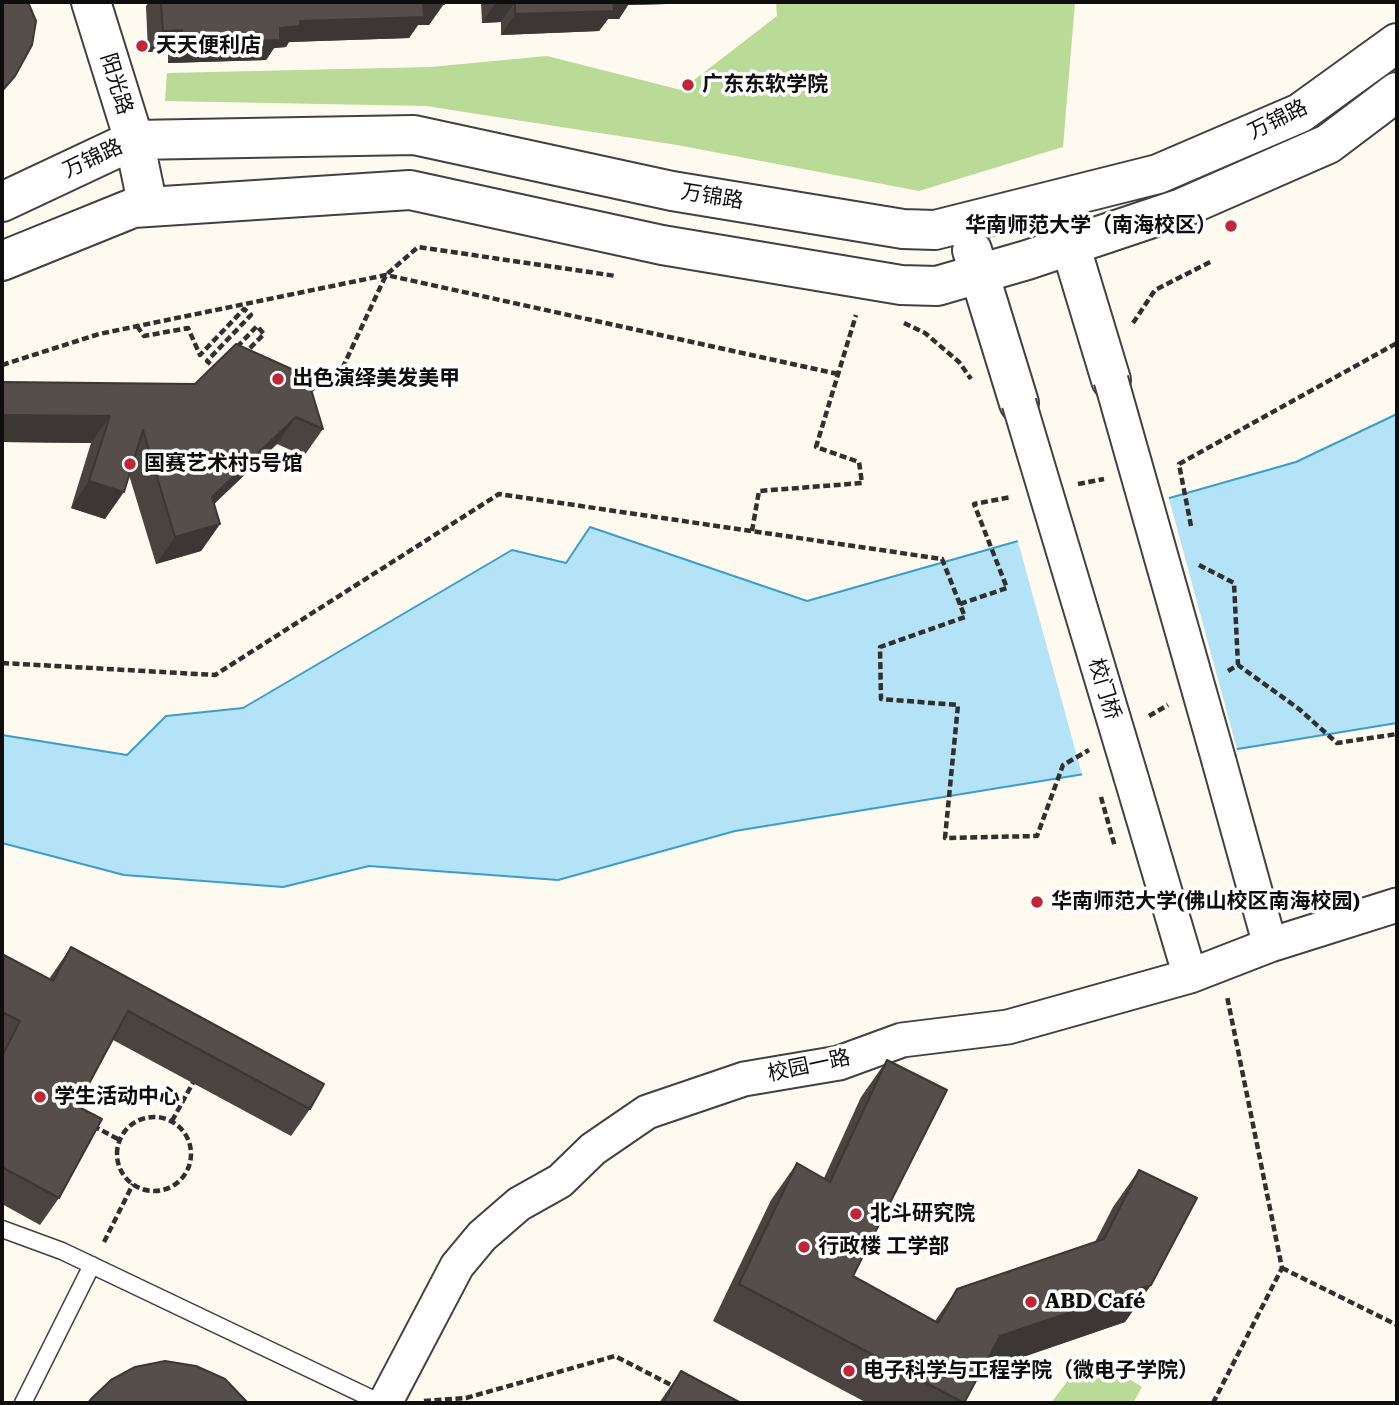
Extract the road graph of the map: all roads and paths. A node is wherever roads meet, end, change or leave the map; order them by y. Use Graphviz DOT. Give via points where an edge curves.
graph roads {
  1 [pos="91,2"];
  2 [pos="1397,43"];
  3 [pos="1397,92"];
  4 [pos="134,140"];
  5 [pos="1057,201"];
  6 [pos="2,202"];
  7 [pos="148,207"];
  8 [pos="964,225"];
  9 [pos="1071,246"];
  10 [pos="2,261"];
  11 [pos="1212,261"];
  12 [pos="386,275"];
  13 [pos="981,275"];
  14 [pos="624,277"];
  15 [pos="844,309"];
  16 [pos="902,322"];
  17 [pos="137,326"];
  18 [pos="1131,326"];
  19 [pos="1397,343"];
  20 [pos="232,351"];
  21 [pos="240,358"];
  22 [pos="224,359"];
  23 [pos="2,365"];
  24 [pos="838,374"];
  25 [pos="1111,380"];
  26 [pos="296,389"];
  27 [pos="979,390"];
  28 [pos="1019,403"];
  29 [pos="1191,527"];
  30 [pos="752,531"];
  31 [pos="1196,552"];
  32 [pos="2,663"];
  33 [pos="1238,665"];
  34 [pos="1226,672"];
  35 [pos="1180,698"];
  36 [pos="1144,718"];
  37 [pos="1397,734"];
  38 [pos="1098,745"];
  39 [pos="1397,905"];
  40 [pos="1270,945"];
  41 [pos="1221,964"];
  42 [pos="1190,976"];
  43 [pos="200,1070"];
  44 [pos="172,1121"];
  45 [pos="86,1122"];
  46 [pos="120,1140"];
  47 [pos="133,1184"];
  48 [pos="2,1229"];
  49 [pos="92,1265"];
  50 [pos="1282,1268"];
  51 [pos="1397,1325"];
  52 [pos="683,1391"];
  53 [pos="23,1403"];
  54 [pos="394,1403"];
  55 [pos="1213,1403"];
  1 -- 4 [label="street, 阳光路"];
  2 -- 5 [label="street, 万锦路" via="1300,113 1158,174"];
  3 -- 9 [label="street, 万锦路" via="1328,144 1182,208"];
  4 -- 6 [label="street, 万锦路"];
  4 -- 7 [label="street, 阳光路"];
  4 -- 8 [label="street, 万锦路" via="414,135 672,191 903,229"];
  5 -- 8 [label="street, 万锦路"];
  5 -- 9 [label="street"];
  7 -- 10 [label="street, 万锦路" via="133,208"];
  7 -- 13 [label="street, 万锦路" via="410,190 662,245 901,285 937,286"];
  8 -- 13 [label="street"];
  9 -- 13 [label="street, 万锦路"];
  9 -- 25 [label="street"];
  11 -- 18 [label="path" via="1155,290"];
  12 -- 14 [label="path" via="418,247"];
  12 -- 17 [label="path"];
  12 -- 24 [label="path"];
  12 -- 26 [label="path" via="342,369 307,394"];
  13 -- 28 [label="street"];
  15 -- 24 [label="path" via="858,311"];
  16 -- 27 [label="path" via="925,333 959,362"];
  17 -- 22 [label="path" via="144,336 188,328 200,355 243,309 251,315 207,361 215,368"];
  17 -- 23 [label="path"];
  19 -- 29 [label="path" via="1179,464"];
  20 -- 21 [label="path" via="257,326 264,334"];
  24 -- 30 [label="path" via="816,447 859,462 862,483 759,491"];
  25 -- 40 [label="street, bridge"];
  28 -- 42 [label="street, 校门桥, bridge"];
  30 -- 32 [label="path" via="499,494 215,675"];
  30 -- 38 [label="path" via="942,559 965,617 880,647 881,699 958,705 945,838 1037,836 1063,765"];
  31 -- 33 [label="path" via="1199,565 1234,583"];
  33 -- 34 [label="path"];
  33 -- 37 [label="path" via="1299,709 1336,743"];
  35 -- 36 [label="path"];
  39 -- 40 [label="street, 校园一路"];
  40 -- 41 [label="street, 校园一路"];
  41 -- 42 [label="street, 校园一路"];
  41 -- 50 [label="path"];
  42 -- 54 [label="street, 校园一路" via="1008,1027 901,1040 839,1063 744,1079 647,1112 482,1236 457,1266"];
  43 -- 44 [label="path"];
  44 -- 46 [label="path" via="140,1119"];
  44 -- 47 [label="path" via="189,1141 187,1171 163,1190"];
  45 -- 46 [label="path"];
  46 -- 47 [label="path" via="120,1167"];
  47 -- 49 [label="path"];
  48 -- 49 [label="lane"];
  49 -- 53 [label="lane"];
  49 -- 54 [label="lane"];
  50 -- 51 [label="path"];
  50 -- 55 [label="path"];
  52 -- 54 [label="path" via="615,1356 466,1398"];
}
